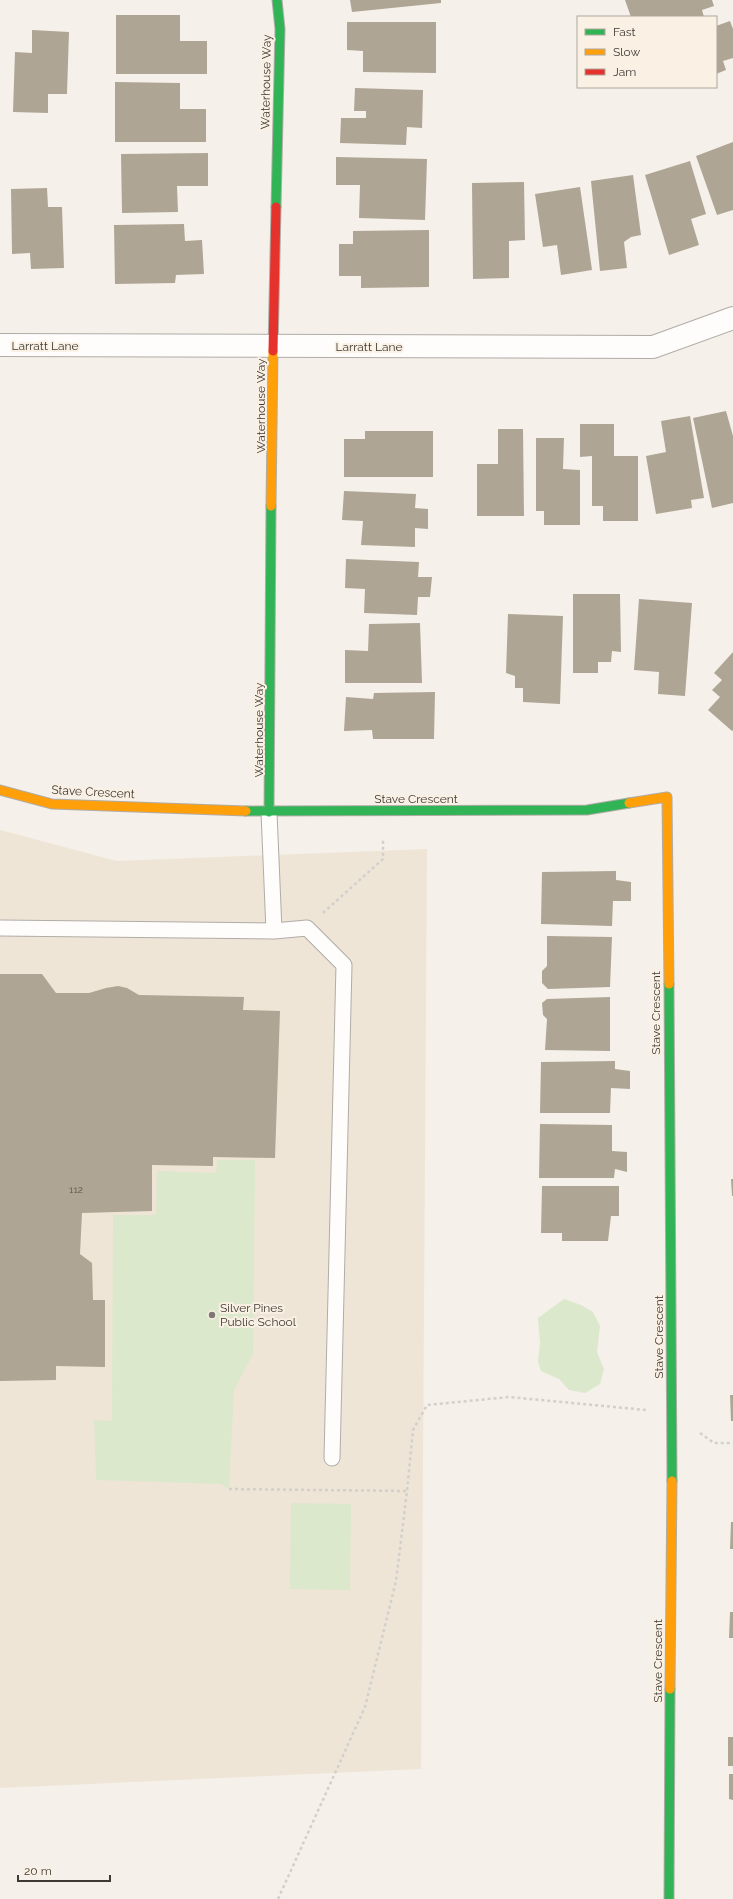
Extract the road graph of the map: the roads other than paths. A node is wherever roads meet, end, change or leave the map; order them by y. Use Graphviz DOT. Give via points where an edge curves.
graph roads {
  1 [pos="276,0"];
  2 [pos="733,318"];
  3 [pos="0,345"];
  4 [pos="273,347"];
  5 [pos="0,790"];
  6 [pos="269,812"];
  7 [pos="0,928"];
  8 [pos="274,931"];
  9 [pos="332,1458"];
  10 [pos="669,1899"];
  1 -- 4 [label="street, Waterhouse Way" via="280,29"];
  2 -- 4 [label="street, Larratt Lane" via="653,347"];
  3 -- 4 [label="street, Larratt Lane"];
  4 -- 6 [label="street, Waterhouse Way"];
  5 -- 6 [label="street, Stave Crescent" via="52,804"];
  6 -- 8 [label="lane"];
  6 -- 10 [label="street, Stave Crescent" via="587,810 667,797 672,1412"];
  7 -- 8 [label="lane"];
  8 -- 9 [label="lane" via="307,928 344,965"];
}
